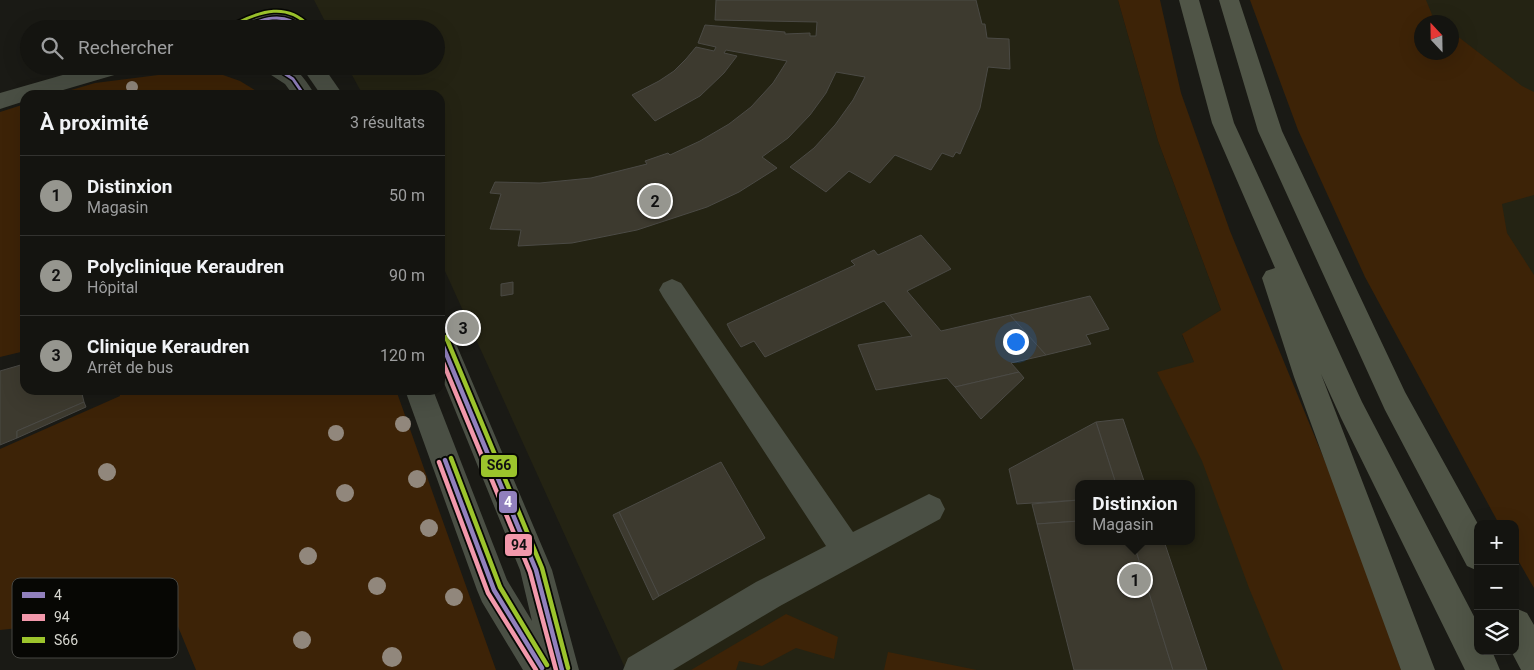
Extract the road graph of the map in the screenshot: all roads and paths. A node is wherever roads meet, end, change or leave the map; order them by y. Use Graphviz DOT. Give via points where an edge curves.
graph roads {
  1 [pos="258,0"];
  2 [pos="1189,0"];
  3 [pos="1229,0"];
  4 [pos="279,8"];
  5 [pos="249,20"];
  6 [pos="261,20"];
  7 [pos="296,20"];
  8 [pos="89,75"];
  9 [pos="287,75"];
  10 [pos="318,75"];
  11 [pos="38,90"];
  12 [pos="301,90"];
  13 [pos="329,90"];
  14 [pos="20,95"];
  15 [pos="0,101"];
  16 [pos="1223,123"];
  17 [pos="672,290"];
  18 [pos="445,351"];
  19 [pos="421,395"];
  20 [pos="929,509"];
  21 [pos="1474,548"];
  22 [pos="848,552"];
  23 [pos="1519,632"];
  24 [pos="1534,659"];
  25 [pos="543,670"];
  26 [pos="562,670"];
  27 [pos="640,670"];
  28 [pos="1418,670"];
  29 [pos="1483,670"];
  1 -- 5 [label="street"];
  2 -- 16 [label="highway"];
  3 -- 21 [label="highway" via="1270,131 1395,401"];
  4 -- 6 [label="street"];
  4 -- 7 [label="street"];
  8 -- 11 [label="street"];
  9 -- 12 [label="street"];
  10 -- 13 [label="street"];
  14 -- 15 [label="street"];
  16 -- 28 [label="highway" via="1308,376"];
  16 -- 29 [label="highway" via="1351,409"];
  17 -- 22 [label="street"];
  18 -- 26 [label="street" via="536,570"];
  19 -- 25 [label="street" via="494,590"];
  20 -- 22 [label="street"];
  22 -- 27 [label="street" via="768,594"];
  23 -- 24 [label="highway"];
}
